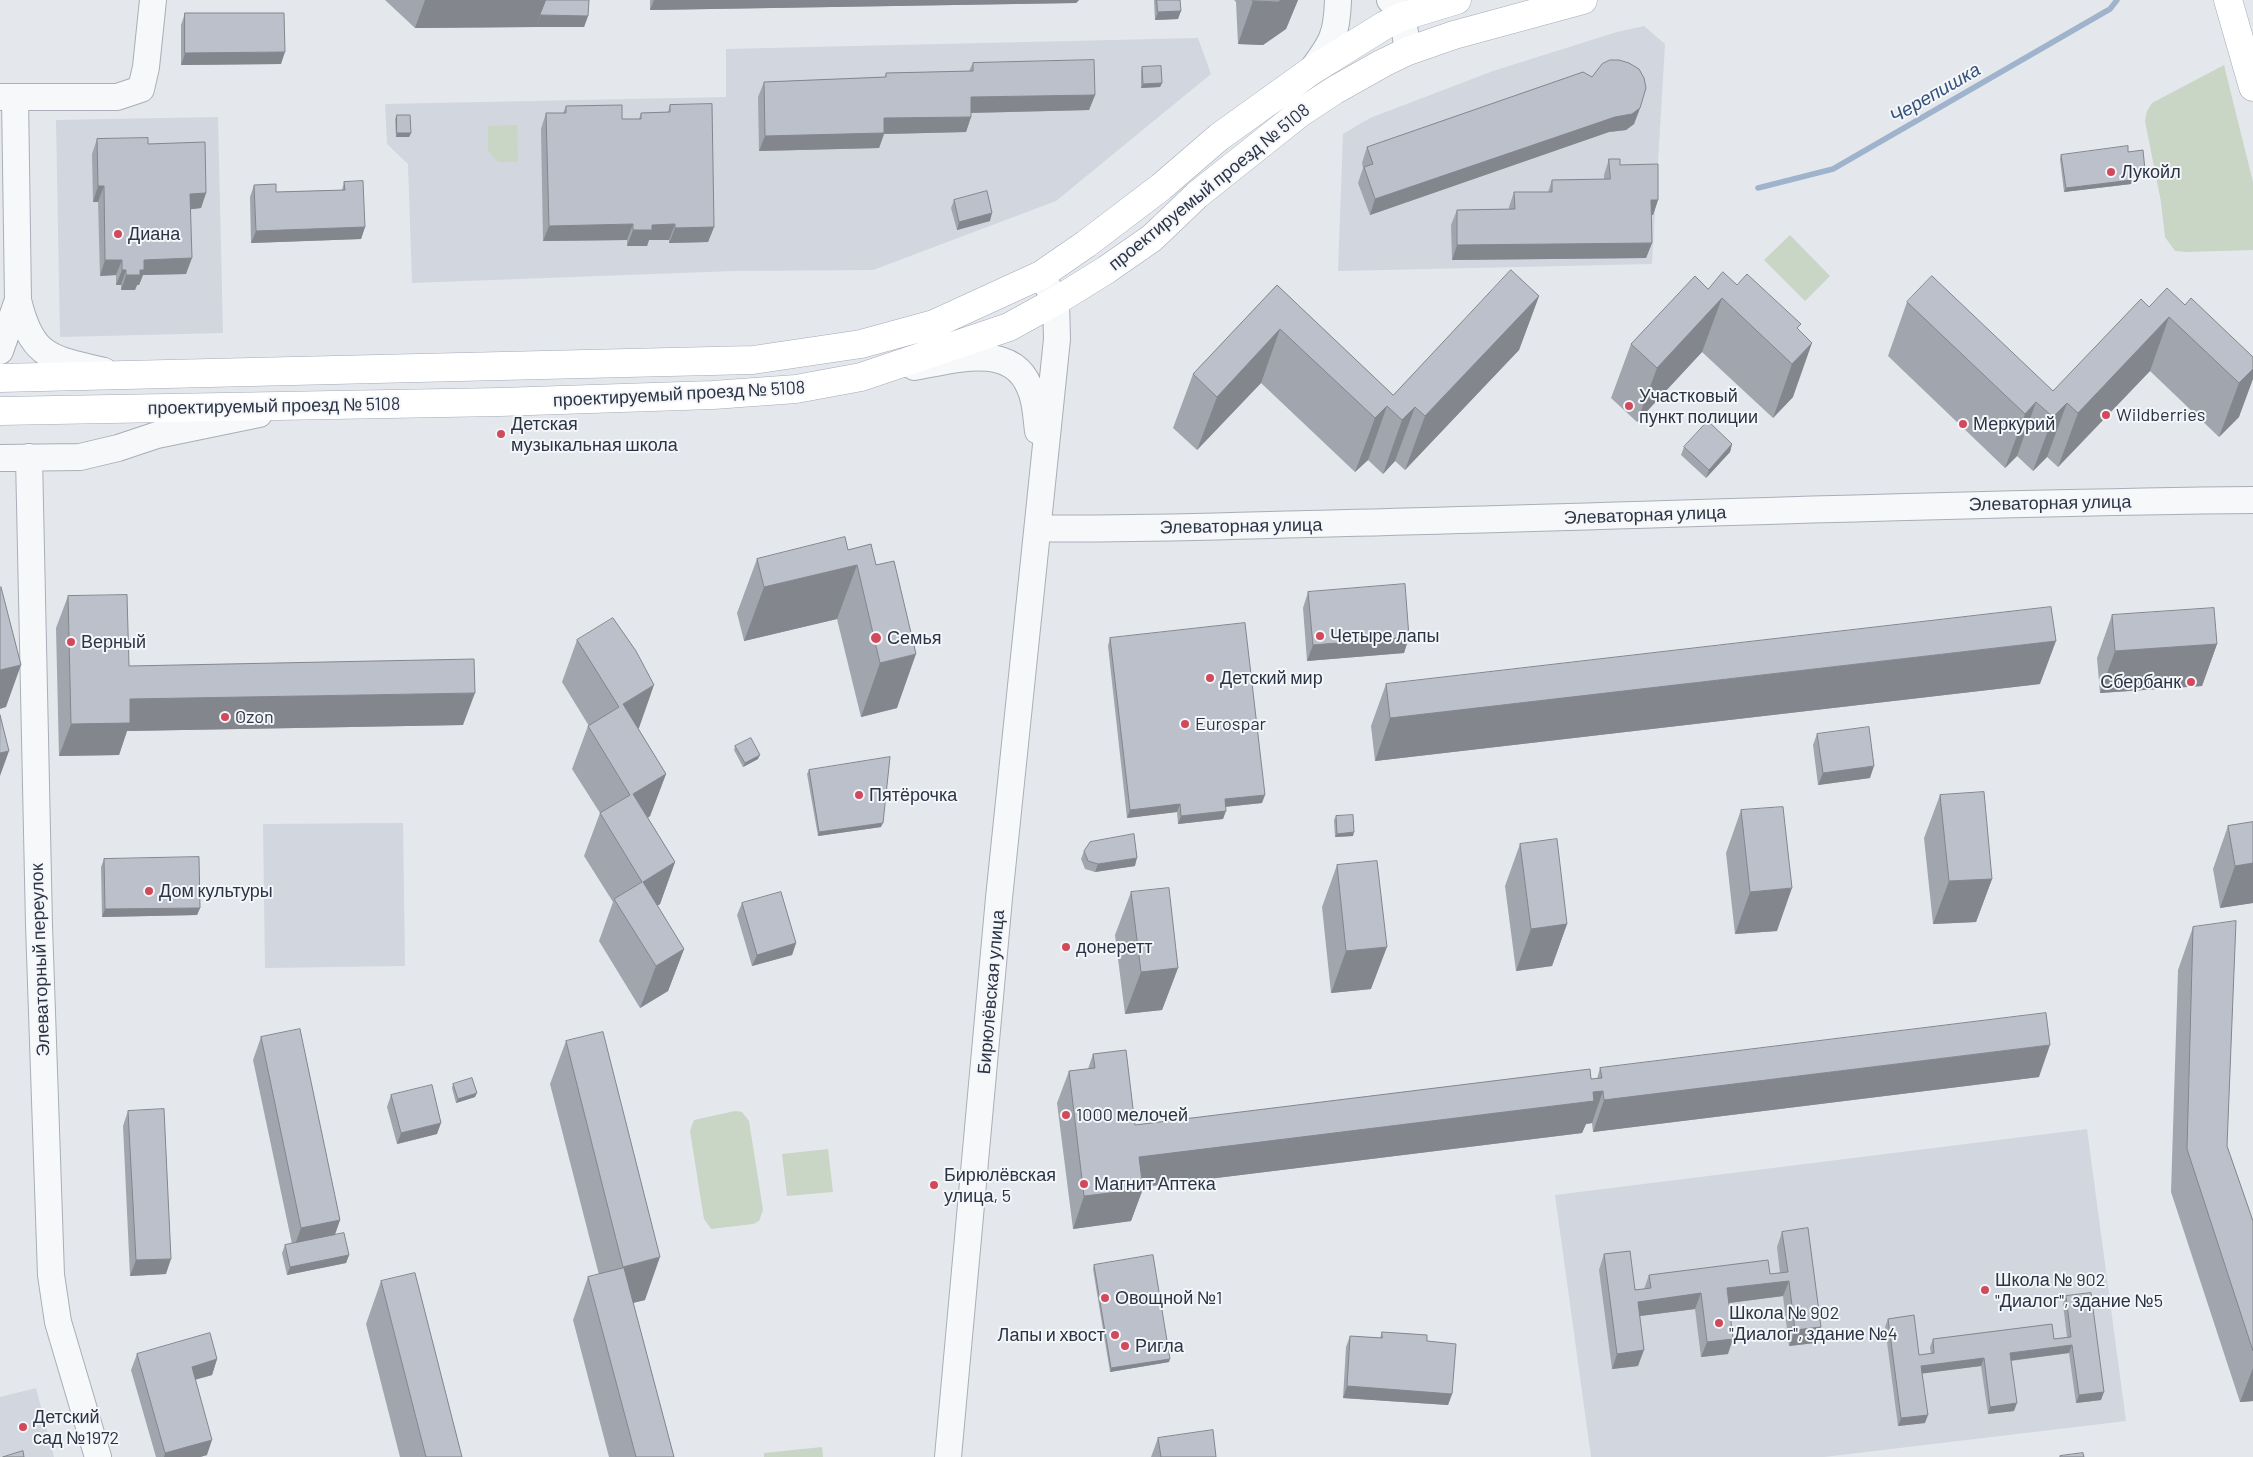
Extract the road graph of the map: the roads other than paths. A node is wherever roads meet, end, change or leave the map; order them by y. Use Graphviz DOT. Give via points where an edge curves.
graph roads {
  1 [pos="153,0"];
  2 [pos="1338,0"];
  3 [pos="1457,0"];
  4 [pos="1583,0"];
  5 [pos="2228,0"];
  6 [pos="1396,8"];
  7 [pos="1408,51"];
  8 [pos="1311,71"];
  9 [pos="2253,87"];
  10 [pos="7,97"];
  11 [pos="1041,274"];
  12 [pos="18,300"];
  13 [pos="1056,301"];
  14 [pos="0,351"];
  15 [pos="879,372"];
  16 [pos="124,375"];
  17 [pos="0,378"];
  18 [pos="306,406"];
  19 [pos="0,411"];
  20 [pos="29,457"];
  21 [pos="0,458"];
  22 [pos="1043,469"];
  23 [pos="2253,500"];
  24 [pos="1038,528"];
  25 [pos="98,1457"];
  26 [pos="948,1457"];
  1 -- 10 [label="street" via="141,89 117,97"];
  2 -- 8 [label="street" via="1336,30 1330,45"];
  3 -- 6 [label="main road, проектируемый проезд № 5108"];
  4 -- 7 [label="main road, проектируемый проезд № 5108"];
  5 -- 9 [label="main road"];
  6 -- 7 [label="street"];
  6 -- 8 [label="main road, проектируемый проезд № 5108" via="1385,25"];
  7 -- 13 [label="main road, проектируемый проезд № 5108" via="1335,90 1300,113 1197,195 1152,238"];
  8 -- 11 [label="main road, проектируемый проезд № 5108" via="1220,137 1086,244"];
  10 -- 12 [label="street"];
  11 -- 13 [label="street"];
  11 -- 16 [label="main road, проектируемый проезд № 5108" via="934,324 861,344 752,360"];
  12 -- 14 [label="street"];
  12 -- 16 [label="street" via="28,335 48,355"];
  13 -- 15 [label="main road, проектируемый проезд № 5108" via="1009,328"];
  13 -- 22 [label="street" via="1057,339"];
  15 -- 18 [label="main road, проектируемый проезд № 5108" via="796,390 731,394"];
  15 -- 22 [label="street" via="980,357 1007,362 1021,372 1030,386"];
  16 -- 17 [label="main road, проектируемый проезд № 5108"];
  18 -- 19 [label="main road, проектируемый проезд № 5108"];
  18 -- 20 [label="street" via="157,435 80,457"];
  20 -- 21 [label="street"];
  20 -- 25 [label="street, Элеваторный переулок" via="51,1275 58,1322"];
  22 -- 24 [label="street, Бирюлёвская улица"];
  23 -- 24 [label="street, Элеваторная улица" via="1879,506 1107,530"];
  24 -- 26 [label="street, Бирюлёвская улица" via="998,907"];
}
